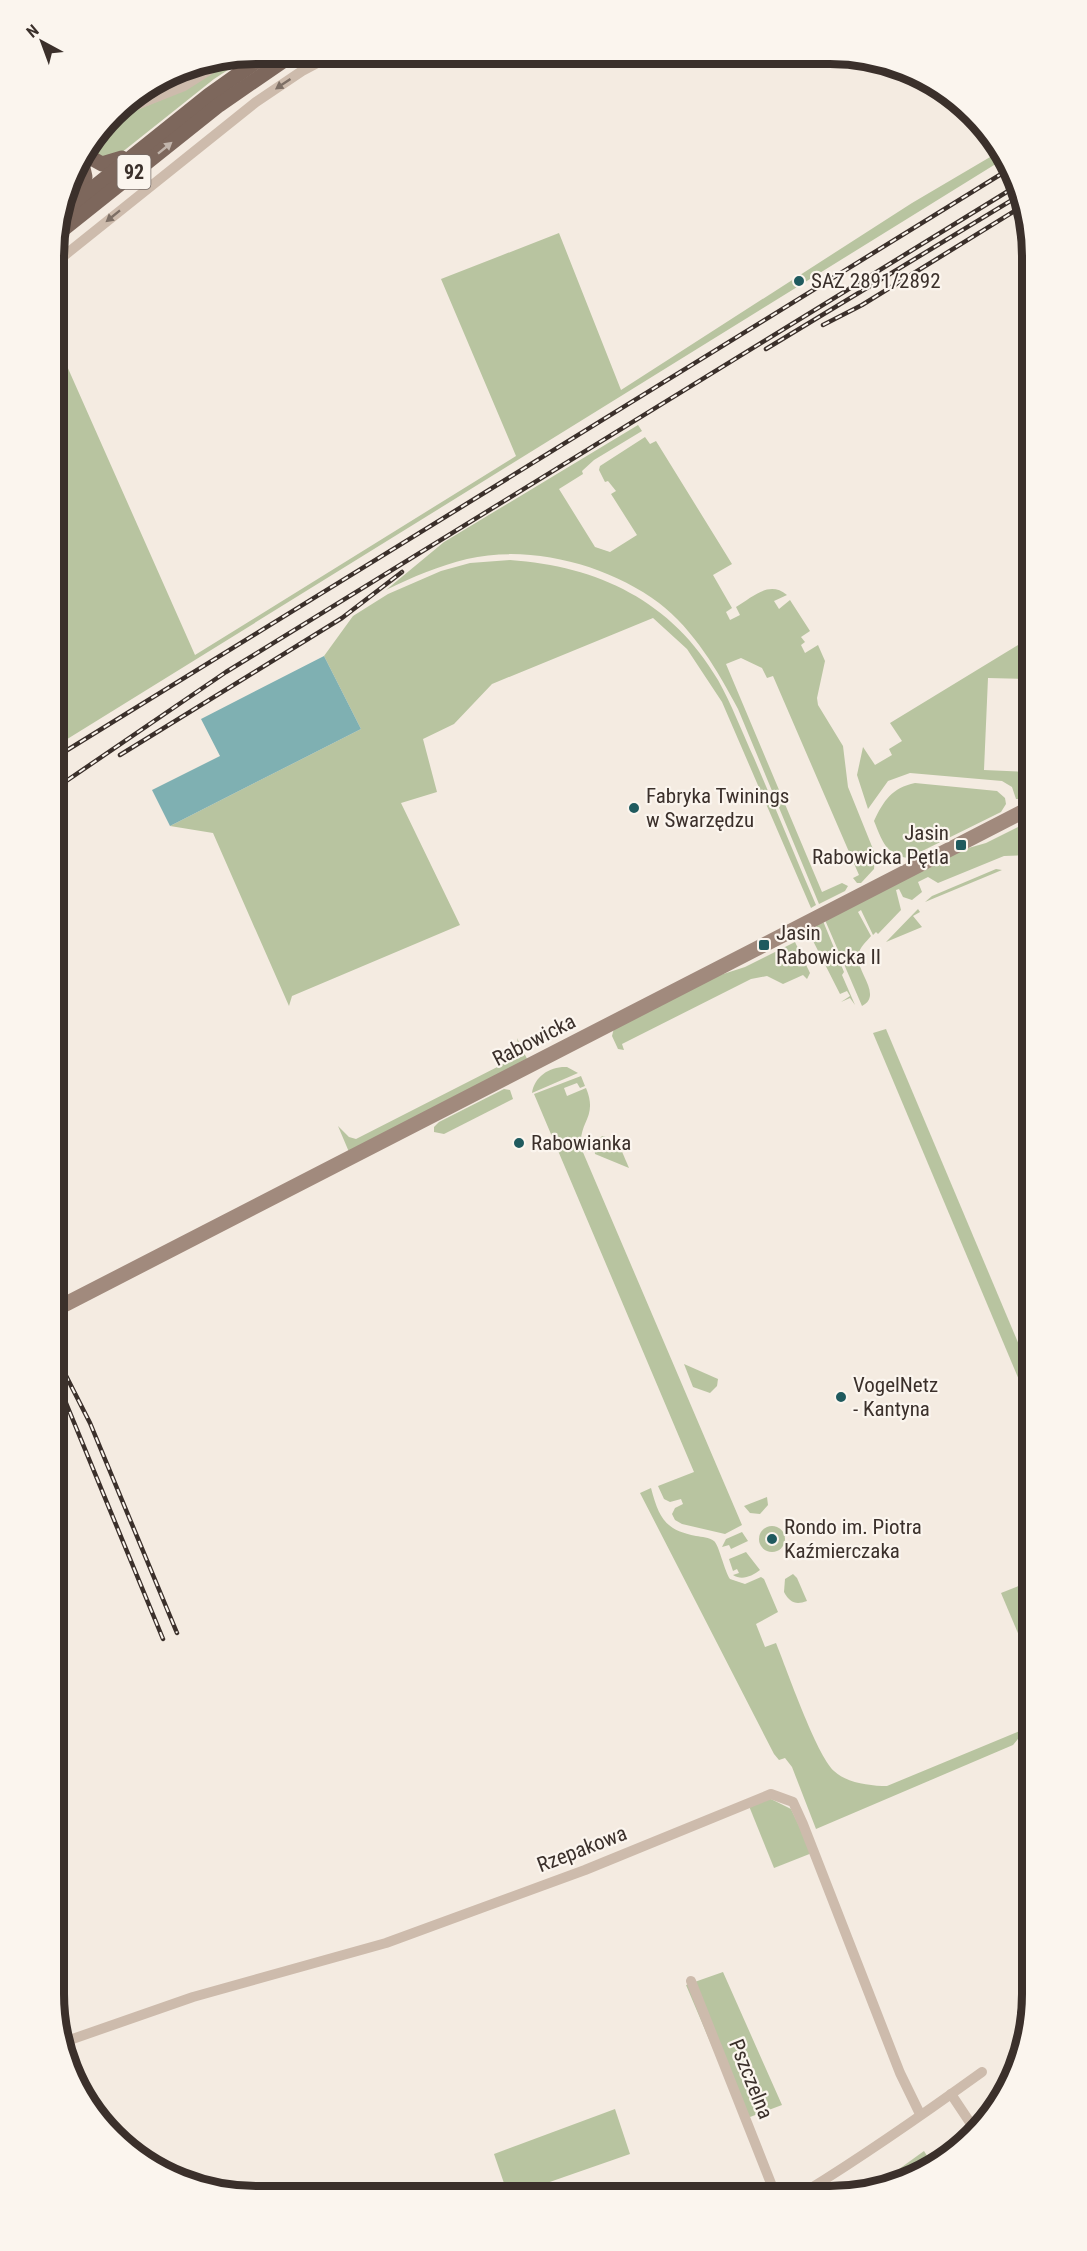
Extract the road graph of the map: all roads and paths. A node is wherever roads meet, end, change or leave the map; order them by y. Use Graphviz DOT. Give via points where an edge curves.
graph roads {
  1 [pos="251,65"];
  2 [pos="277,65"];
  3 [pos="314,65"];
  4 [pos="208,71"];
  5 [pos="152,95"];
  6 [pos="139,151"];
  7 [pos="92,158"];
  8 [pos="84,172"];
  9 [pos="74,197"];
  10 [pos="72,205"];
  11 [pos="67,226"];
  12 [pos="65,254"];
  13 [pos="1022,812"];
  14 [pos="65,1304"];
  15 [pos="691,1981"];
  16 [pos="70,2040"];
  17 [pos="982,2072"];
  18 [pos="951,2094"];
  19 [pos="920,2114"];
  20 [pos="971,2125"];
  21 [pos="772,2186"];
  22 [pos="814,2186"];
  1 -- 6 [label="main road, 92"];
  11 -- 2 [label="main road, 92, one-way" via="219,105"];
  3 -- 12 [label="street, one-way" via="256,102"];
  4 -- 5 [label="street" via="184,86"];
  6 -- 7 [label="main road" via="106,164"];
  6 -- 10 [label="main road, 92"];
  8 -- 9 [label="main road" via="82,186"];
  13 -- 14 [label="street, Rabowicka"];
  15 -- 21 [label="street, Pszczelna"];
  16 -- 19 [label="street, Rzepakowa" via="193,1997 386,1943 585,1870 771,1794 792,1802 803,1824 900,2073"];
  17 -- 18 [label="street"];
  18 -- 19 [label="street"];
  18 -- 20 [label="street"];
  19 -- 22 [label="street" via="896,2134"];
}
